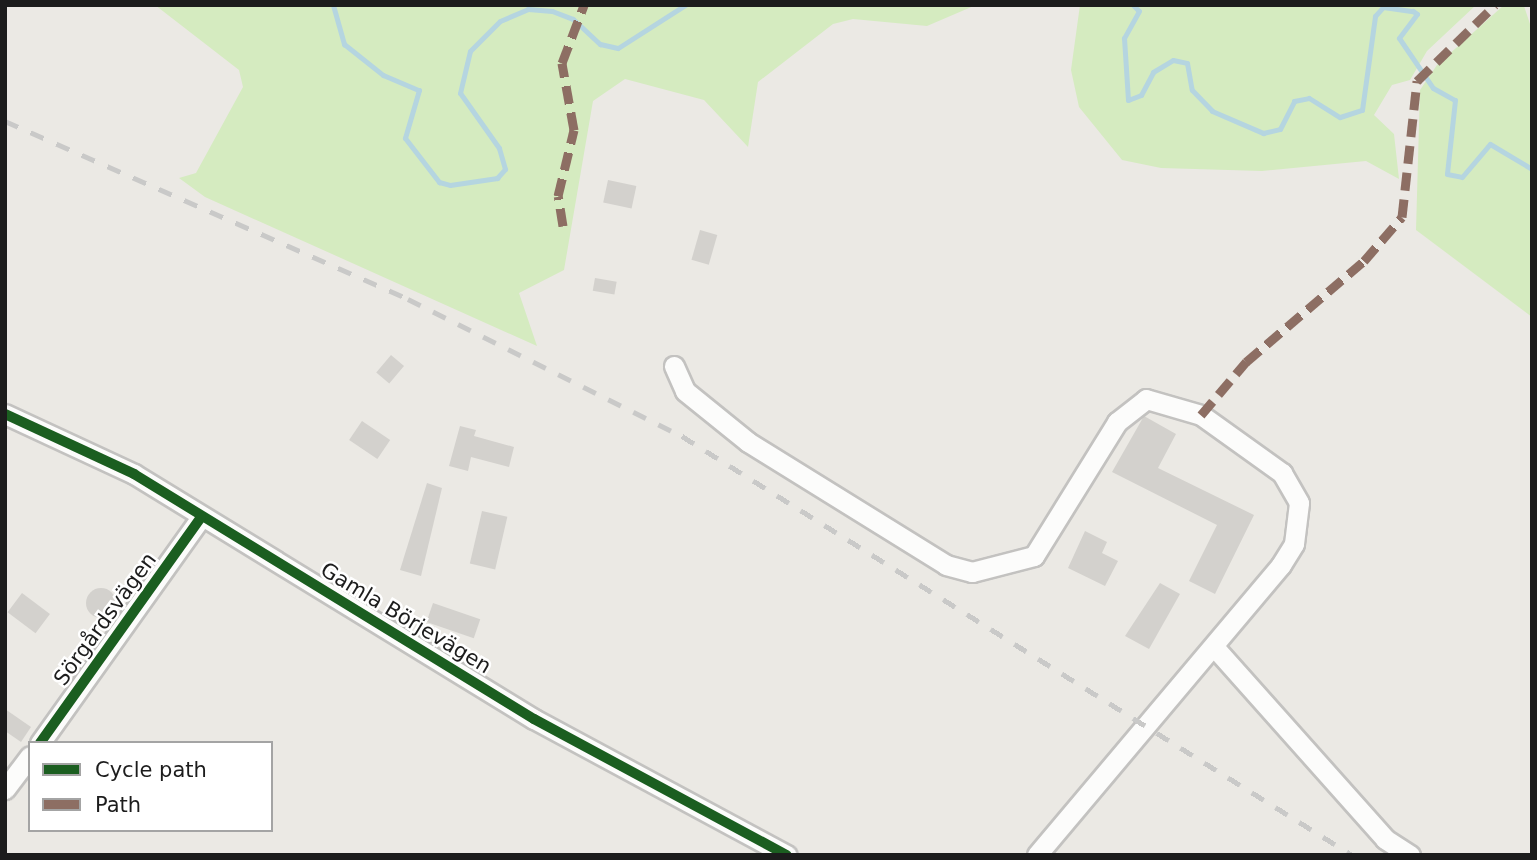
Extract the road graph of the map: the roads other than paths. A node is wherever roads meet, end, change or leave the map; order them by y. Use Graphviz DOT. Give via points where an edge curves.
graph roads {
  1 [pos="674,366"];
  2 [pos="5,414"];
  3 [pos="201,517"];
  4 [pos="1216,649"];
  5 [pos="41,741"];
  6 [pos="28,759"];
  7 [pos="5,789"];
  8 [pos="787,855"];
  9 [pos="1037,855"];
  10 [pos="1410,855"];
  1 -- 4 [label="street" via="685,390 748,442 946,565 972,572 1034,556 1117,422 1135,407 1160,398 1201,415 1282,473 1299,503 1294,544"];
  2 -- 3 [label="street, Gamla Börjevägen" via="134,474"];
  3 -- 5 [label="street, Sörgårdsvägen"];
  3 -- 8 [label="street, Gamla Börjevägen" via="534,719"];
  4 -- 9 [label="street"];
  4 -- 10 [label="street" via="1385,839"];
  6 -- 7 [label="street"];
}
